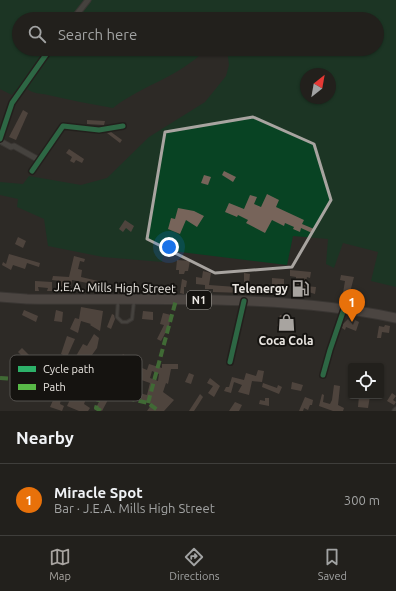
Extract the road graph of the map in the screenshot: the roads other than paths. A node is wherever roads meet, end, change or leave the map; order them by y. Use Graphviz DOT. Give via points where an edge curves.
graph roads {
  1 [pos="88,0"];
  2 [pos="79,12"];
  3 [pos="45,56"];
  4 [pos="123,126"];
  5 [pos="0,140"];
  6 [pos="39,160"];
  7 [pos="32,171"];
  8 [pos="0,297"];
  9 [pos="119,300"];
  10 [pos="134,300"];
  11 [pos="244,301"];
  12 [pos="344,309"];
  13 [pos="396,318"];
  14 [pos="230,362"];
  15 [pos="323,375"];
  1 -- 2 [label="street"];
  3 -- 5 [label="street" via="12,103"];
  4 -- 6 [label="street" via="99,130 63,126"];
  5 -- 6 [label="street"];
  6 -- 7 [label="street"];
  8 -- 9 [label="highway, J.E.A. Mills High Street / N1"];
  9 -- 10 [label="highway, J.E.A. Mills High Street / N1"];
  9 -- 10 [label="lane" via="117,317 122,322 127,322 132,319"];
  10 -- 11 [label="highway, J.E.A. Mills High Street / N1"];
  11 -- 12 [label="highway, J.E.A. Mills High Street / N1"];
  11 -- 14 [label="street"];
  12 -- 13 [label="highway, J.E.A. Mills High Street / N1"];
  12 -- 15 [label="street"];
}
